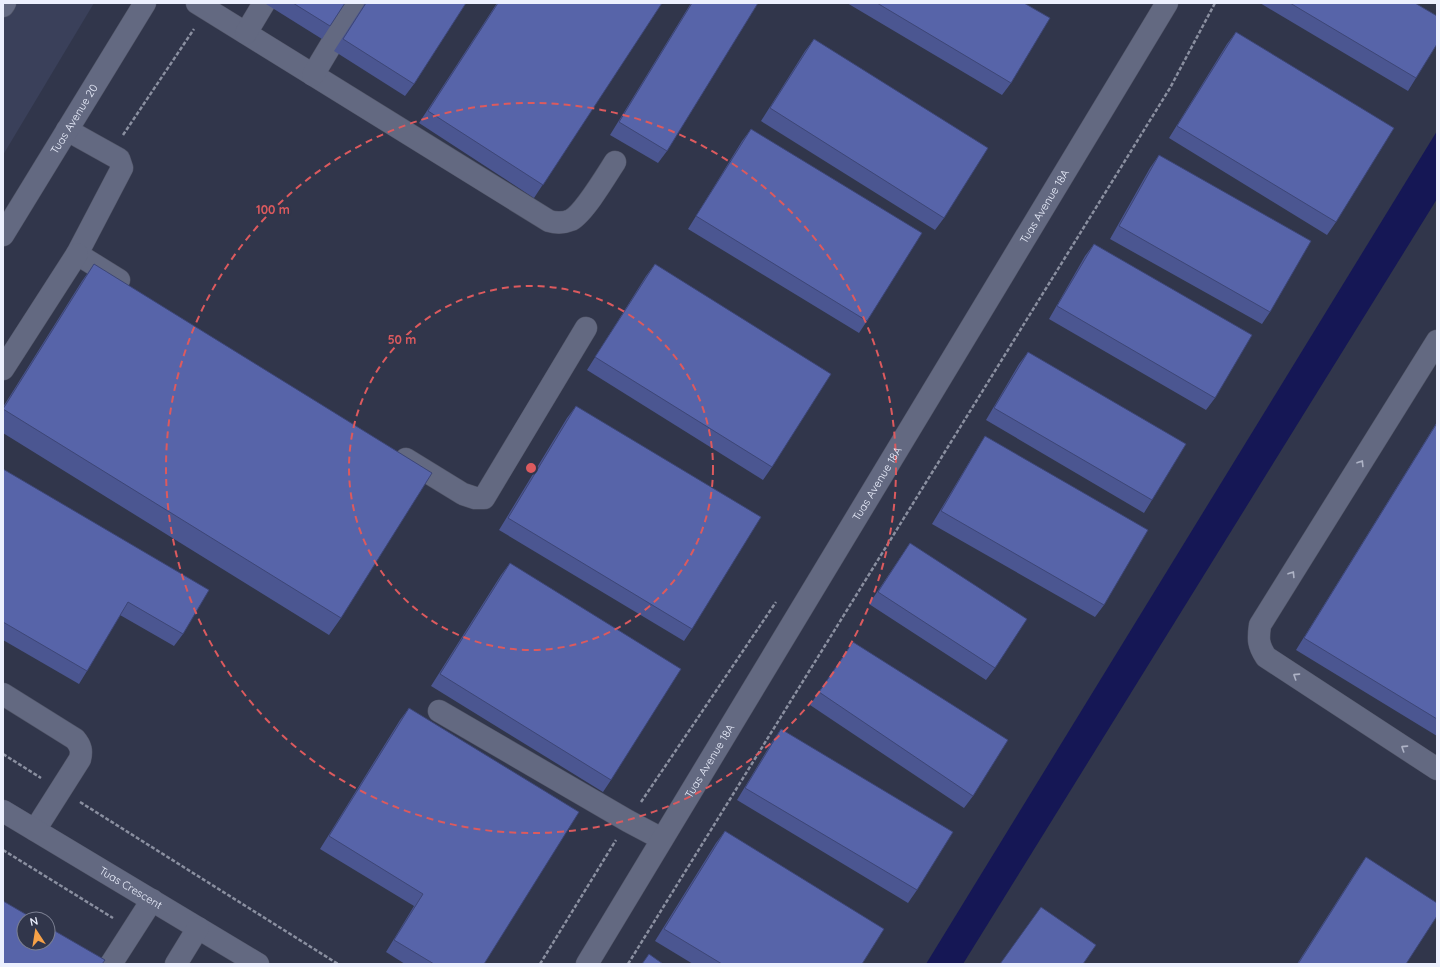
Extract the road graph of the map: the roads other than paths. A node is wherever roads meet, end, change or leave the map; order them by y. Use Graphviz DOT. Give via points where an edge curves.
graph roads {
  1 [pos="5,3"];
  2 [pos="145,3"];
  3 [pos="197,3"];
  4 [pos="264,3"];
  5 [pos="356,3"];
  6 [pos="1167,3"];
  7 [pos="3,6"];
  8 [pos="246,33"];
  9 [pos="313,75"];
  10 [pos="67,130"];
  11 [pos="616,162"];
  12 [pos="3,235"];
  13 [pos="77,254"];
  14 [pos="134,290"];
  15 [pos="586,328"];
  16 [pos="1437,342"];
  17 [pos="3,369"];
  18 [pos="389,448"];
  19 [pos="3,694"];
  20 [pos="439,711"];
  21 [pos="1437,769"];
  22 [pos="3,811"];
  23 [pos="35,830"];
  24 [pos="662,839"];
  25 [pos="152,900"];
  26 [pos="198,928"];
  27 [pos="102,962"];
  28 [pos="176,964"];
  29 [pos="258,964"];
  30 [pos="587,964"];
  1 -- 7 [label="street"];
  2 -- 10 [label="street, Tuas Avenue 20"];
  3 -- 8 [label="street"];
  4 -- 8 [label="street"];
  5 -- 9 [label="street"];
  6 -- 24 [label="street, Tuas Avenue 18A"];
  8 -- 9 [label="street"];
  9 -- 11 [label="street" via="549,221 564,222 580,213"];
  10 -- 12 [label="street, Tuas Avenue 20"];
  10 -- 13 [label="street" via="119,159 122,168"];
  13 -- 14 [label="street"];
  13 -- 17 [label="street"];
  15 -- 18 [label="street" via="484,498 463,494"];
  21 -- 16 [label="street, one-way" via="1266,657 1260,649 1258,638 1260,625"];
  19 -- 23 [label="street" via="75,739 82,752 80,760"];
  20 -- 24 [label="street"];
  22 -- 23 [label="street, Tuas Crescent"];
  23 -- 25 [label="street, Tuas Crescent"];
  24 -- 30 [label="street, Tuas Avenue 18A"];
  25 -- 26 [label="street, Tuas Crescent"];
  25 -- 27 [label="street" via="133,931"];
  26 -- 28 [label="street"];
  26 -- 29 [label="street, Tuas Crescent"];
}
